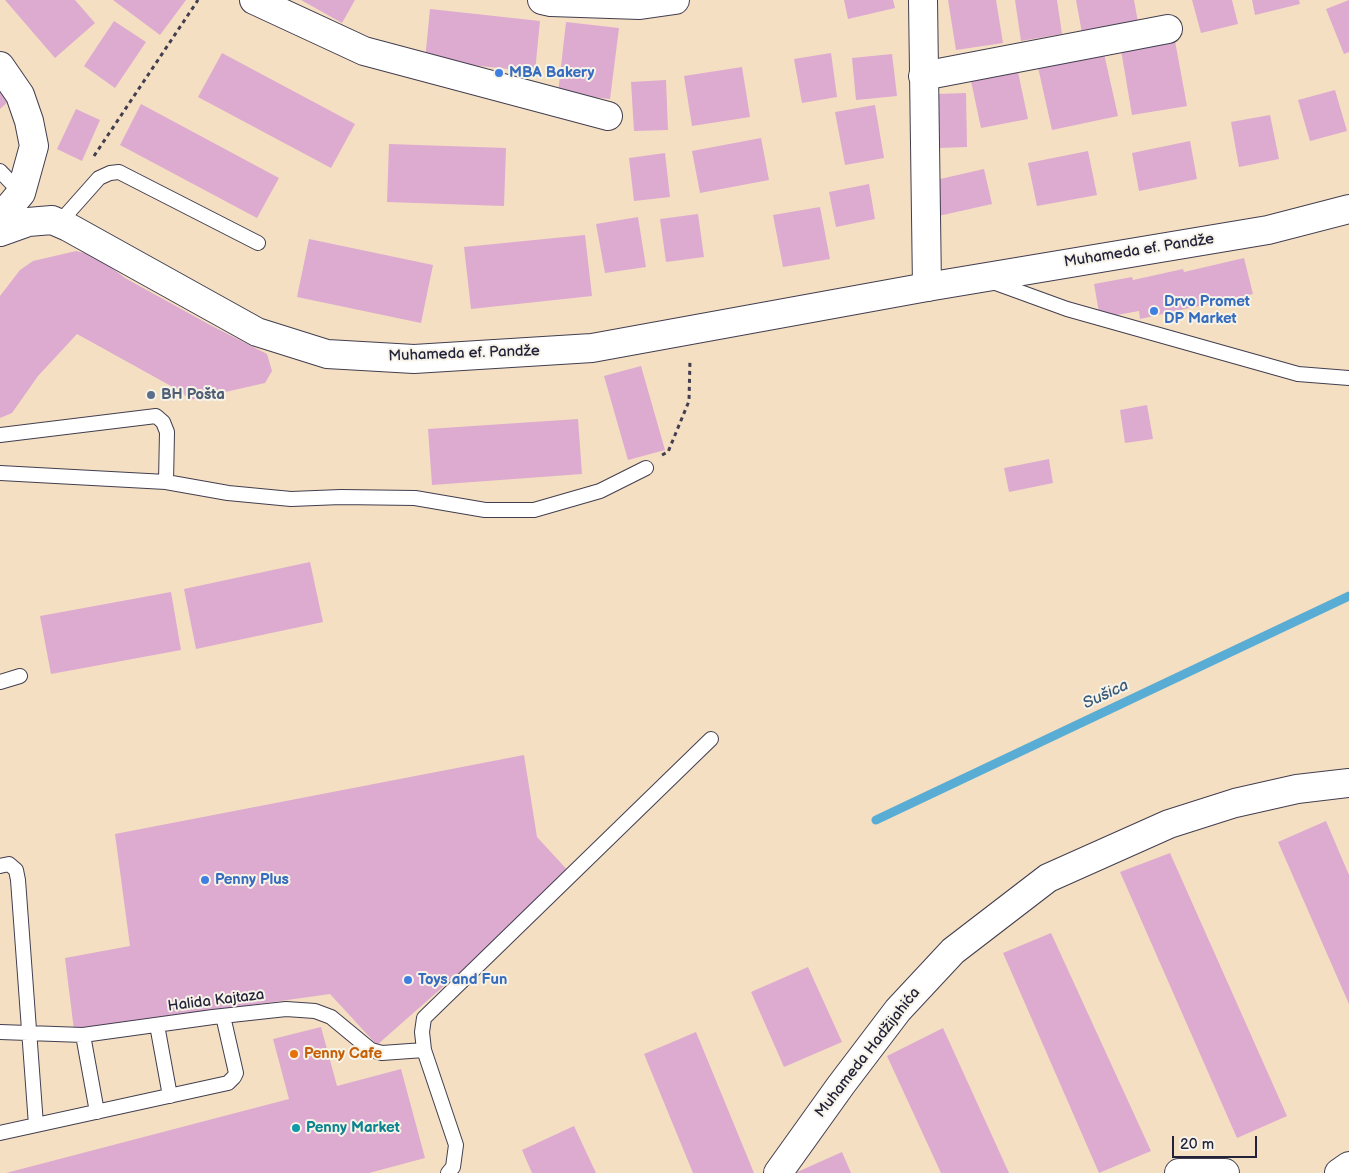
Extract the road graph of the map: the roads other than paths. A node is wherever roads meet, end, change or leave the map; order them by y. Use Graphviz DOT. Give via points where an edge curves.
graph roads {
  1 [pos="254,0"];
  2 [pos="542,0"];
  3 [pos="675,0"];
  4 [pos="923,0"];
  5 [pos="1168,29"];
  6 [pos="0,66"];
  7 [pos="923,76"];
  8 [pos="608,116"];
  9 [pos="0,171"];
  10 [pos="21,193"];
  11 [pos="1349,209"];
  12 [pos="0,218"];
  13 [pos="59,223"];
  14 [pos="0,232"];
  15 [pos="258,243"];
  16 [pos="980,278"];
  17 [pos="927,287"];
  18 [pos="1349,378"];
  19 [pos="0,435"];
  20 [pos="646,468"];
  21 [pos="0,473"];
  22 [pos="166,482"];
  23 [pos="20,676"];
  24 [pos="0,682"];
  25 [pos="711,739"];
  26 [pos="1349,783"];
  27 [pos="0,866"];
  28 [pos="223,1016"];
  29 [pos="157,1025"];
  30 [pos="0,1032"];
  31 [pos="30,1034"];
  32 [pos="82,1035"];
  33 [pos="424,1050"];
  34 [pos="170,1096"];
  35 [pos="97,1112"];
  36 [pos="36,1125"];
  37 [pos="0,1133"];
  38 [pos="1349,1166"];
  39 [pos="448,1173"];
  40 [pos="778,1173"];
  41 [pos="1179,1173"];
  42 [pos="1225,1173"];
  43 [pos="1339,1173"];
  1 -- 8 [label="street" via="364,51"];
  2 -- 3 [label="street" via="640,5"];
  4 -- 7 [label="street"];
  5 -- 7 [label="street"];
  6 -- 10 [label="street" via="20,95 34,146"];
  7 -- 17 [label="street"];
  9 -- 10 [label="lane"];
  10 -- 12 [label="street"];
  11 -- 16 [label="street, Muhameda ef. Pandže" via="1268,230"];
  13 -- 14 [label="street, Muhameda ef. Pandže" via="52,220 28,222"];
  13 -- 15 [label="lane" via="99,178 110,172 119,172"];
  13 -- 17 [label="street, Muhameda ef. Pandže" via="258,332 327,354 414,360 592,348"];
  16 -- 17 [label="street, Muhameda ef. Pandže"];
  16 -- 18 [label="lane" via="1067,309 1288,372"];
  19 -- 22 [label="lane" via="156,416 167,432"];
  20 -- 22 [label="lane" via="600,490 534,510 486,510 414,498 291,499 228,493"];
  21 -- 22 [label="lane"];
  23 -- 24 [label="lane"];
  25 -- 33 [label="lane" via="424,1018"];
  26 -- 40 [label="street, Muhameda Hadžijahića" via="1297,789 1235,803 1169,824 1048,878 953,951 904,1003"];
  27 -- 31 [label="lane" via="9,864 16,870 18,880"];
  28 -- 29 [label="lane, Halida Kajtaza"];
  28 -- 33 [label="lane, Halida Kajtaza" via="286,1009 315,1011 331,1016 371,1050 382,1053"];
  28 -- 34 [label="lane" via="236,1073 234,1077 228,1083"];
  29 -- 32 [label="lane, Halida Kajtaza"];
  29 -- 34 [label="lane"];
  30 -- 31 [label="lane, Halida Kajtaza"];
  31 -- 32 [label="lane, Halida Kajtaza"];
  31 -- 36 [label="lane"];
  32 -- 35 [label="lane"];
  33 -- 39 [label="lane" via="456,1145 453,1167"];
  34 -- 35 [label="lane"];
  35 -- 36 [label="lane"];
  36 -- 37 [label="lane"];
  38 -- 43 [label="street"];
  41 -- 42 [label="street"];
}
